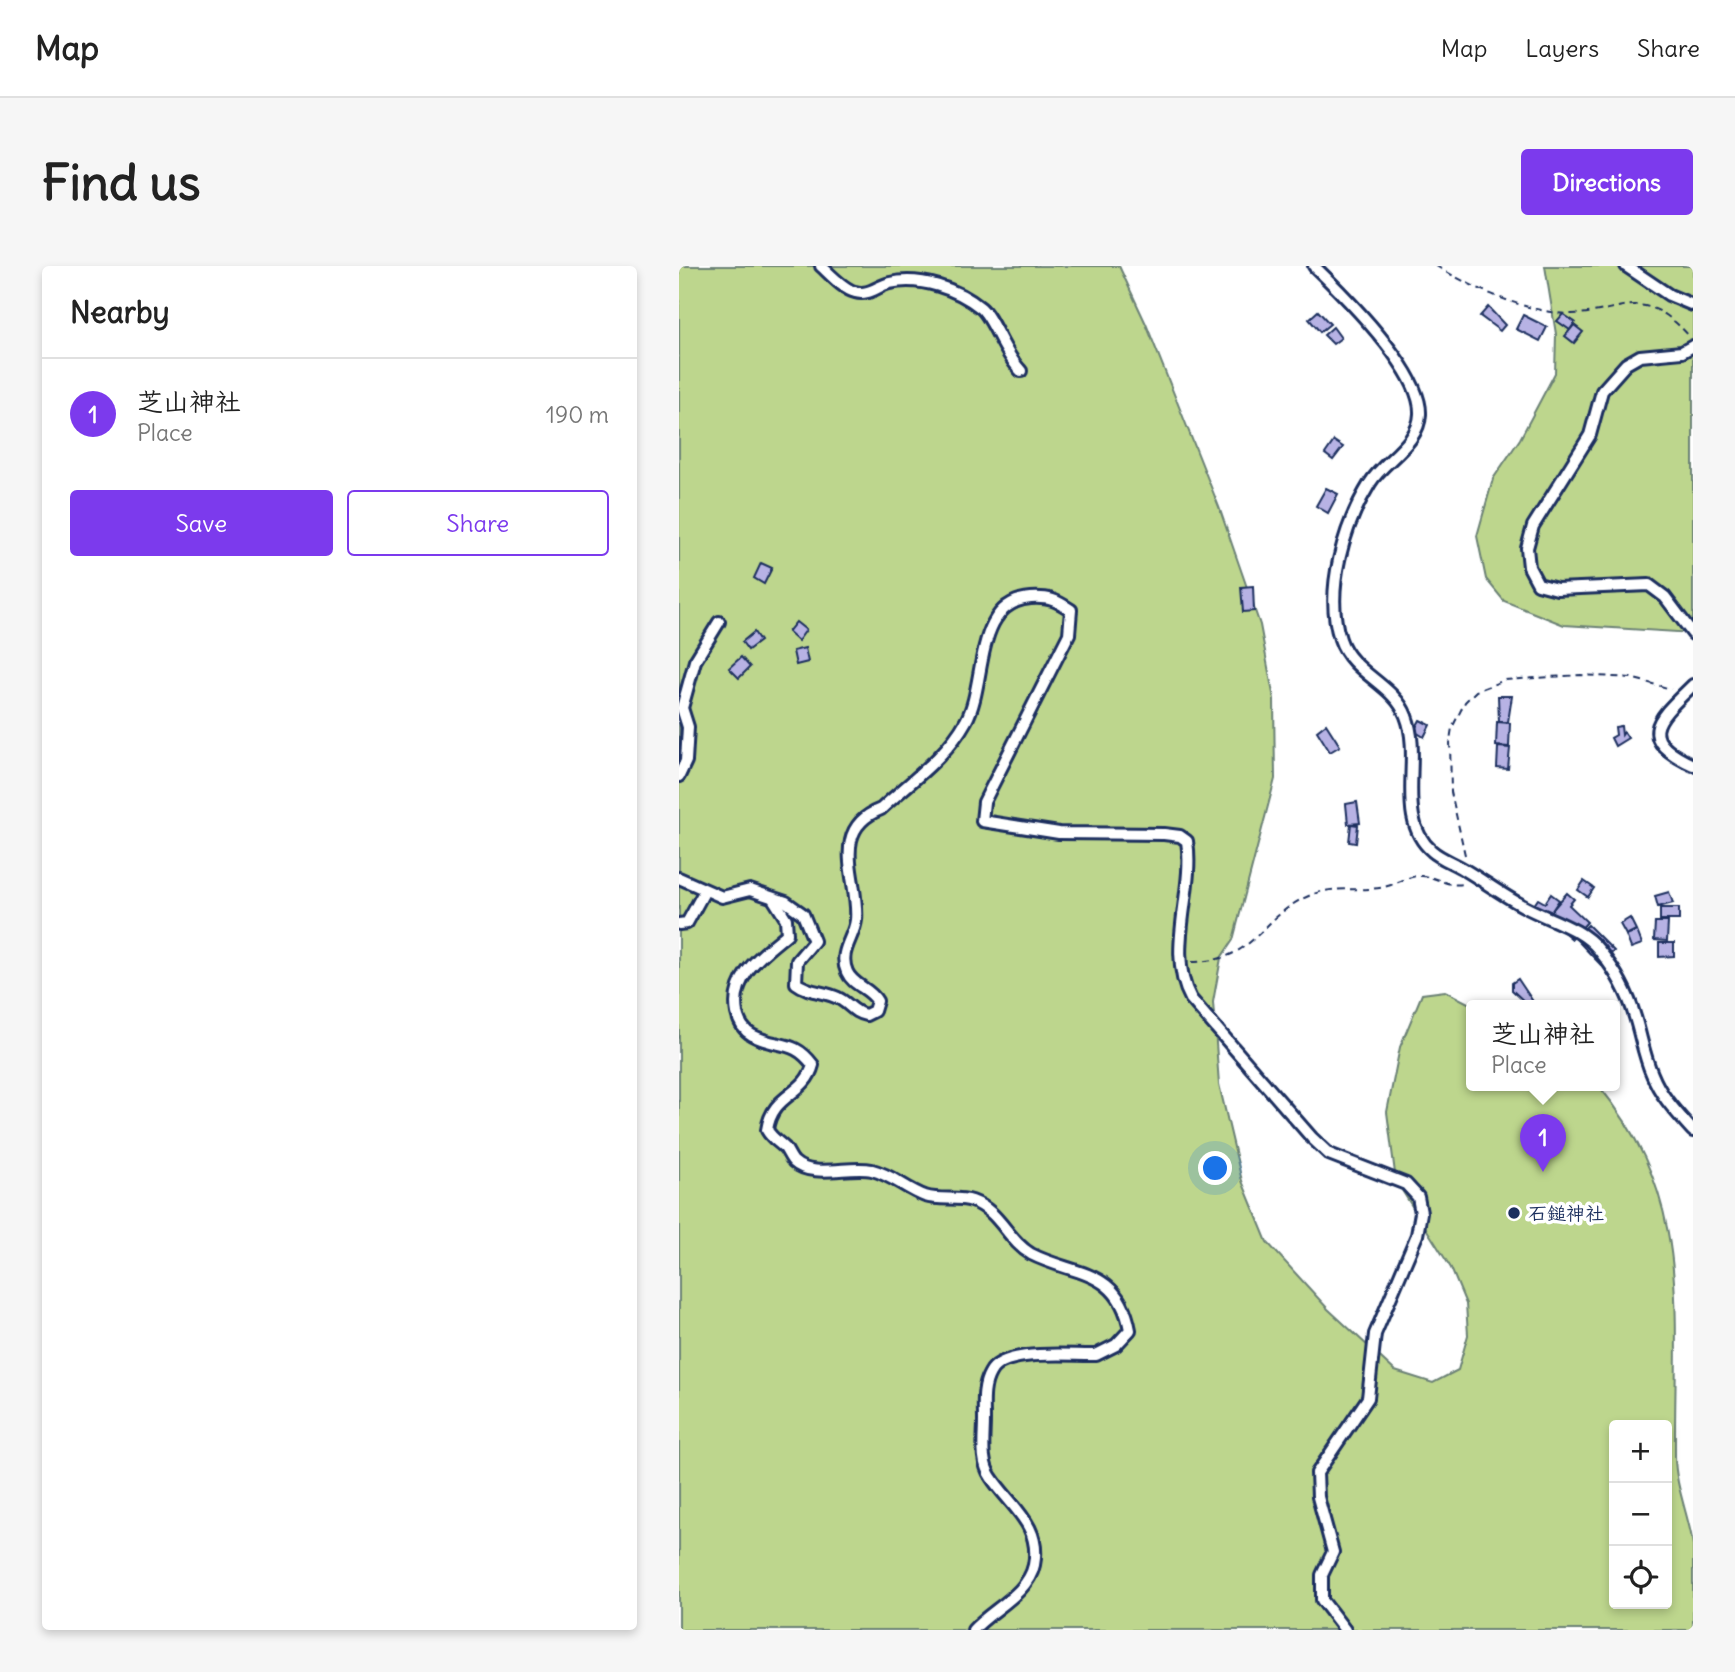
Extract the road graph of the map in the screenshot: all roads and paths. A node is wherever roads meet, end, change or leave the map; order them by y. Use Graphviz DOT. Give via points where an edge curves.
graph roads {
  1 [pos="821,266"];
  2 [pos="1314,266"];
  3 [pos="1437,266"];
  4 [pos="1626,266"];
  5 [pos="1693,305"];
  6 [pos="1693,343"];
  7 [pos="1021,371"];
  8 [pos="719,622"];
  9 [pos="1693,634"];
  10 [pos="1689,689"];
  11 [pos="1693,765"];
  12 [pos="679,776"];
  13 [pos="1465,870"];
  14 [pos="679,878"];
  15 [pos="1477,878"];
  16 [pos="704,892"];
  17 [pos="774,900"];
  18 [pos="679,924"];
  19 [pos="1182,962"];
  20 [pos="1693,1131"];
  21 [pos="973,1630"];
  22 [pos="1345,1630"];
  1 -- 7 [label="street" via="853,292 869,293 890,283 923,282 972,302 984,310 1007,358"];
  2 -- 13 [label="street" via="1376,331 1417,396 1420,415 1412,437 1371,482 1347,531 1335,579 1335,609 1340,640 1351,659 1398,701 1406,716 1412,736 1413,820 1419,837 1433,852"];
  3 -- 6 [label="path" via="1484,292 1552,313 1595,314 1627,303 1644,303 1678,323"];
  4 -- 5 [label="street"];
  6 -- 9 [label="street" via="1682,352 1640,356 1626,364 1602,391 1590,435 1533,526 1527,548 1538,584 1557,589 1649,585 1679,612"];
  8 -- 12 [label="street" via="695,661 682,708 688,727 686,761"];
  10 -- 11 [label="street" via="1658,721 1655,733 1661,745"];
  10 -- 13 [label="path" via="1581,675 1505,680 1476,691 1465,702 1450,740 1451,792 1465,847"];
  13 -- 15 [label="street"];
  14 -- 16 [label="street"];
  15 -- 19 [label="path" via="1451,886 1417,876 1389,886 1313,894 1292,904 1231,957"];
  15 -- 20 [label="street" via="1597,947 1627,996 1662,1095"];
  16 -- 17 [label="street" via="722,897 750,890"];
  16 -- 18 [label="street" via="687,923"];
  17 -- 19 [label="street" via="803,914 811,927 814,941 797,961 796,983 838,998 856,1013 866,1016 874,1011 877,1001 872,991 856,984 847,973 844,954 856,921 849,857 857,827 952,742 974,704 983,650 995,620 1021,599 1049,597 1070,610 1069,634 984,802 982,821 1059,833 1164,834 1187,841 1190,857"];
  17 -- 21 [label="street" via="786,919 787,934 750,965 739,989 738,1017 754,1036 797,1047 813,1065 810,1077 772,1109 767,1130 772,1140 783,1146 795,1164 869,1170 925,1196 969,1200 986,1208 1024,1249 1092,1275 1126,1309 1130,1330 1108,1351 1010,1357 991,1370 985,1387 985,1465 1028,1523 1034,1563 1018,1592"];
  19 -- 22 [label="street" via="1183,985 1191,999 1312,1138 1329,1154 1406,1184 1418,1197 1417,1235 1375,1334 1368,1398 1317,1473 1318,1497 1333,1552 1322,1575 1322,1600"];
}
